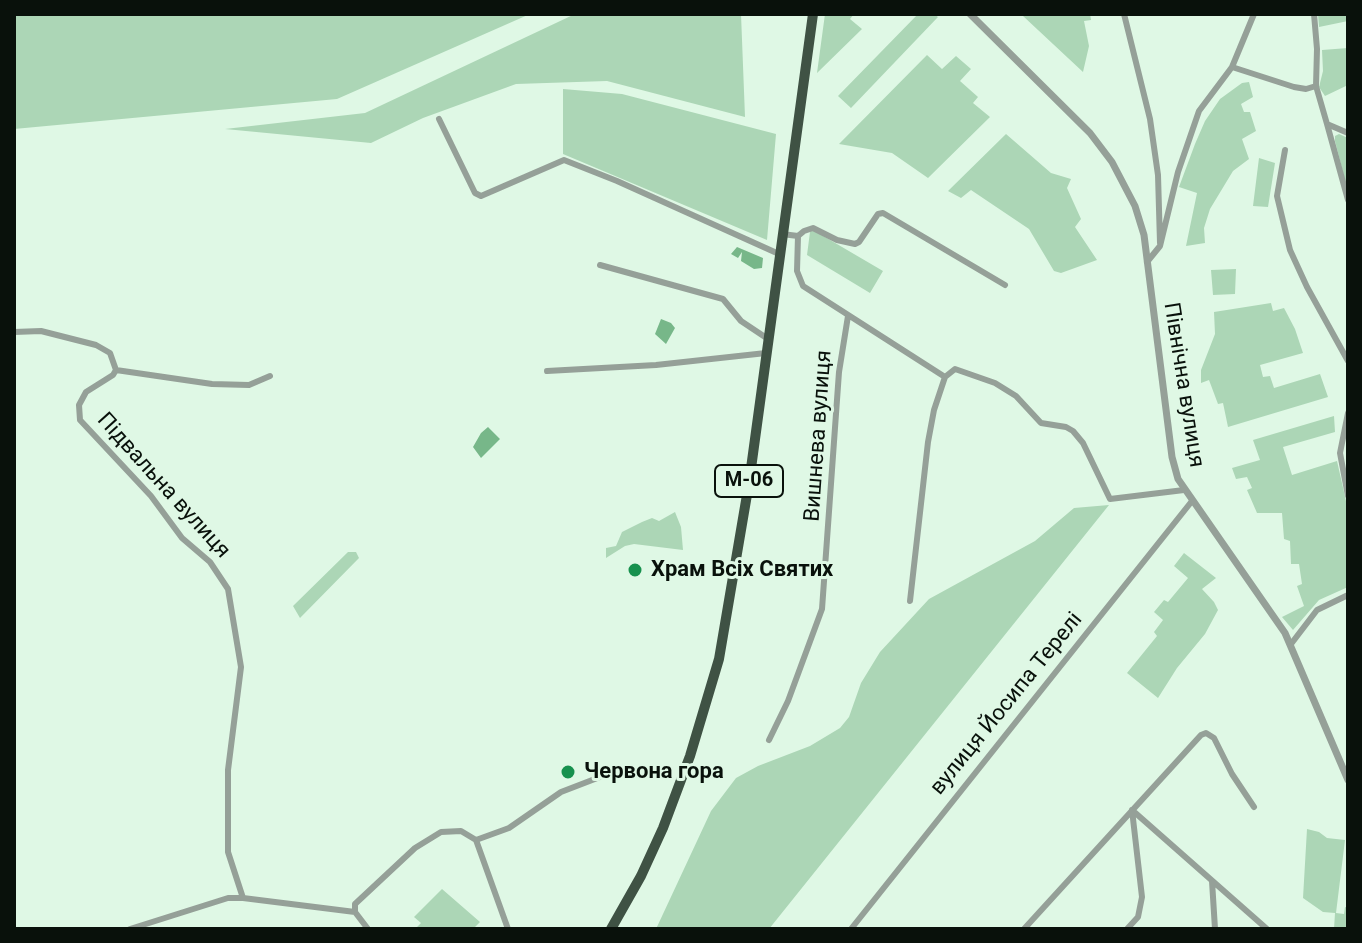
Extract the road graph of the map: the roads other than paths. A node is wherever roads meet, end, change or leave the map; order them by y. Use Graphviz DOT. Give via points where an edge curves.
graph roads {
  1 [pos="813,14"];
  2 [pos="970,14"];
  3 [pos="1124,14"];
  4 [pos="1254,14"];
  5 [pos="1314,14"];
  6 [pos="1232,67"];
  7 [pos="1316,86"];
  8 [pos="439,119"];
  9 [pos="1327,124"];
  10 [pos="1348,133"];
  11 [pos="1285,150"];
  12 [pos="1348,200"];
  13 [pos="782,234"];
  14 [pos="798,236"];
  15 [pos="1160,246"];
  16 [pos="779,254"];
  17 [pos="1147,262"];
  18 [pos="600,265"];
  19 [pos="1005,285"];
  20 [pos="848,316"];
  21 [pos="14,332"];
  22 [pos="768,339"];
  23 [pos="766,353"];
  24 [pos="1348,361"];
  25 [pos="116,370"];
  26 [pos="547,371"];
  27 [pos="270,376"];
  28 [pos="945,377"];
  29 [pos="1348,413"];
  30 [pos="1184,490"];
  31 [pos="1348,496"];
  32 [pos="1192,501"];
  33 [pos="1348,595"];
  34 [pos="910,601"];
  35 [pos="1291,644"];
  36 [pos="769,740"];
  37 [pos="600,777"];
  38 [pos="1348,780"];
  39 [pos="1254,807"];
  40 [pos="1132,810"];
  41 [pos="476,840"];
  42 [pos="1212,881"];
  43 [pos="243,898"];
  44 [pos="355,912"];
  45 [pos="130,929"];
  46 [pos="368,929"];
  47 [pos="508,929"];
  48 [pos="611,929"];
  49 [pos="851,929"];
  50 [pos="1024,929"];
  51 [pos="1127,929"];
  52 [pos="1215,929"];
  53 [pos="1267,929"];
  1 -- 13 [label="highway, М-06"];
  2 -- 17 [label="street, Північна вулиця" via="1101,147 1135,206"];
  3 -- 15 [label="street" via="1150,119"];
  4 -- 6 [label="street"];
  5 -- 7 [label="street"];
  6 -- 7 [label="street" via="1294,87"];
  6 -- 15 [label="street" via="1199,111"];
  7 -- 9 [label="street"];
  8 -- 16 [label="street" via="481,196 564,160"];
  9 -- 10 [label="street"];
  9 -- 12 [label="street"];
  11 -- 24 [label="street" via="1277,196 1290,250"];
  13 -- 14 [label="street"];
  13 -- 16 [label="highway, М-06"];
  14 -- 19 [label="street" via="813,228 855,244 883,213"];
  14 -- 20 [label="street" via="800,281"];
  15 -- 17 [label="street"];
  16 -- 22 [label="highway, М-06"];
  17 -- 30 [label="street, Північна вулиця" via="1172,457"];
  18 -- 22 [label="street" via="723,299 741,321"];
  20 -- 28 [label="street"];
  20 -- 36 [label="street, Вишнева вулиця" via="839,372 822,609"];
  21 -- 25 [label="street" via="41,331 96,345 110,353"];
  22 -- 23 [label="highway, М-06"];
  23 -- 26 [label="street"];
  23 -- 48 [label="highway, М-06" via="719,659 663,828"];
  25 -- 27 [label="street" via="212,384 249,385"];
  25 -- 43 [label="street, Підвальна вулиця" via="86,392 79,405 80,420 151,496 182,538 210,562 228,589 241,667 228,770 228,852"];
  28 -- 30 [label="street" via="955,369 995,383 1041,423 1073,431 1110,499"];
  28 -- 34 [label="street" via="928,442"];
  29 -- 31 [label="street" via="1340,453"];
  30 -- 32 [label="street, Північна вулиця"];
  32 -- 35 [label="street, Північна вулиця"];
  32 -- 49 [label="street, вулиця Йосипа Терелі"];
  33 -- 35 [label="street" via="1317,610"];
  35 -- 38 [label="street, Північна вулиця"];
  37 -- 41 [label="street" via="561,792 509,828"];
  39 -- 40 [label="street" via="1206,733"];
  40 -- 42 [label="street"];
  40 -- 50 [label="street"];
  40 -- 51 [label="street" via="1142,897 1138,917"];
  41 -- 44 [label="street" via="461,831 441,832 415,848 355,904"];
  41 -- 47 [label="street"];
  42 -- 52 [label="street"];
  42 -- 53 [label="street"];
  43 -- 44 [label="street"];
  43 -- 45 [label="street"];
  44 -- 46 [label="street"];
}
